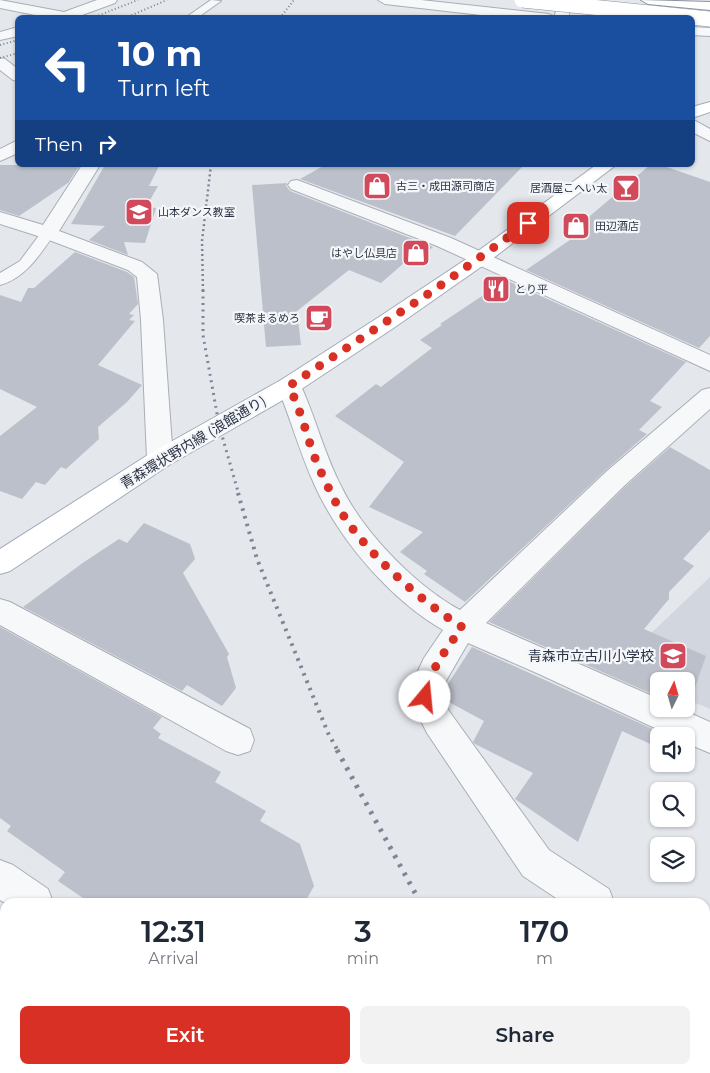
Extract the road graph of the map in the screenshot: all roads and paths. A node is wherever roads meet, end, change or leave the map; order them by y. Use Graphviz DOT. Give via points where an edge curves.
graph roads {
  1 [pos="110,0"];
  2 [pos="385,0"];
  3 [pos="522,0"];
  4 [pos="566,0"];
  5 [pos="648,0"];
  6 [pos="216,1"];
  7 [pos="0,4"];
  8 [pos="710,6"];
  9 [pos="52,15"];
  10 [pos="68,15"];
  11 [pos="195,15"];
  12 [pos="511,15"];
  13 [pos="562,15"];
  14 [pos="670,15"];
  15 [pos="695,17"];
  16 [pos="710,19"];
  17 [pos="695,31"];
  18 [pos="15,32"];
  19 [pos="710,32"];
  20 [pos="0,36"];
  21 [pos="710,107"];
  22 [pos="695,112"];
  23 [pos="695,120"];
  24 [pos="710,122"];
  25 [pos="695,126"];
  26 [pos="710,136"];
  27 [pos="15,148"];
  28 [pos="0,156"];
  29 [pos="90,167"];
  30 [pos="604,167"];
  31 [pos="297,185"];
  32 [pos="0,218"];
  33 [pos="48,233"];
  34 [pos="481,258"];
  35 [pos="0,280"];
  36 [pos="710,364"];
  37 [pos="289,386"];
  38 [pos="706,405"];
  39 [pos="160,459"];
  40 [pos="0,563"];
  41 [pos="0,611"];
  42 [pos="462,627"];
  43 [pos="710,738"];
  44 [pos="238,740"];
  45 [pos="0,878"];
  46 [pos="30,898"];
  47 [pos="589,898"];
  1 -- 10 [label="street"];
  2 -- 12 [label="street"];
  3 -- 14 [label="main road, bridge"];
  4 -- 13 [label="street"];
  5 -- 8 [label="main road"];
  6 -- 11 [label="lane"];
  7 -- 9 [label="street"];
  15 -- 16 [label="main road, bridge"];
  17 -- 19 [label="street"];
  18 -- 20 [label="street"];
  21 -- 22 [label="main road"];
  23 -- 24 [label="street"];
  25 -- 26 [label="street"];
  27 -- 28 [label="street"];
  29 -- 33 [label="street"];
  30 -- 34 [label="main road, 青森環状野内線 (浪館通り)"];
  31 -- 34 [label="street"];
  32 -- 33 [label="street"];
  33 -- 35 [label="lane" via="25,264"];
  33 -- 39 [label="street" via="135,266 147,274 152,304"];
  34 -- 36 [label="street"];
  34 -- 37 [label="main road, 青森環状野内線 (浪館通り)"];
  37 -- 39 [label="main road, 青森環状野内線 (浪館通り)"];
  37 -- 42 [label="street" via="312,451 346,518 406,584 435,610"];
  38 -- 42 [label="street" via="616,478"];
  39 -- 40 [label="main road, 青森環状野内線 (浪館通り)"];
  41 -- 44 [label="street"];
  42 -- 43 [label="street"];
  42 -- 47 [label="street" via="426,686 425,697 430,708 536,862"];
  45 -- 46 [label="street"];
}
